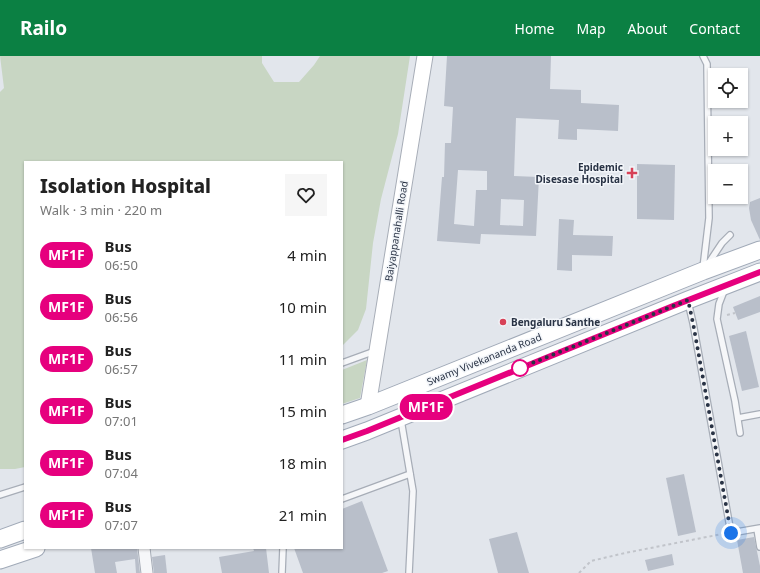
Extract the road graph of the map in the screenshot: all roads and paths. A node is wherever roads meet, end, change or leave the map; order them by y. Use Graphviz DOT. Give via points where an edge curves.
graph roads {
  1 [pos="425,56"];
  2 [pos="703,56"];
  3 [pos="730,235"];
  4 [pos="760,250"];
  5 [pos="703,271"];
  6 [pos="760,272"];
  7 [pos="726,285"];
  8 [pos="688,300"];
  9 [pos="377,350"];
  10 [pos="343,363"];
  11 [pos="368,406"];
  12 [pos="760,414"];
  13 [pos="343,415"];
  14 [pos="400,417"];
  15 [pos="738,418"];
  16 [pos="740,433"];
  17 [pos="343,440"];
  18 [pos="410,474"];
  19 [pos="24,487"];
  20 [pos="0,495"];
  21 [pos="343,499"];
  22 [pos="758,528"];
  23 [pos="24,530"];
  24 [pos="731,533"];
  25 [pos="0,539"];
  26 [pos="760,546"];
  27 [pos="33,549"];
  28 [pos="144,549"];
  29 [pos="283,549"];
  30 [pos="0,560"];
  31 [pos="147,573"];
  32 [pos="282,573"];
  33 [pos="409,573"];
  34 [pos="579,573"];
  1 -- 9 [label="street, Baiyappanahalli Road"];
  2 -- 5 [label="lane" via="707,64 709,218"];
  3 -- 5 [label="lane"];
  4 -- 5 [label="main road, Swamy Vivekananda Road"];
  5 -- 11 [label="main road, Swamy Vivekananda Road"];
  6 -- 7 [label="main road"];
  7 -- 8 [label="main road"];
  7 -- 15 [label="lane" via="717,319"];
  8 -- 14 [label="main road"];
  8 -- 24 [label="lane"];
  9 -- 10 [label="lane"];
  9 -- 11 [label="street, Baiyappanahalli Road"];
  11 -- 13 [label="main road, Swamy Vivekananda Road"];
  12 -- 15 [label="lane"];
  14 -- 17 [label="main road"];
  14 -- 18 [label="lane"];
  15 -- 16 [label="lane"];
  18 -- 21 [label="lane"];
  18 -- 33 [label="lane" via="414,491"];
  19 -- 20 [label="lane"];
  22 -- 24 [label="lane"];
  22 -- 26 [label="lane"];
  23 -- 25 [label="main road"];
  24 -- 34 [label="path" via="591,561"];
  27 -- 30 [label="main road"];
  28 -- 31 [label="street"];
  29 -- 32 [label="lane"];
}
